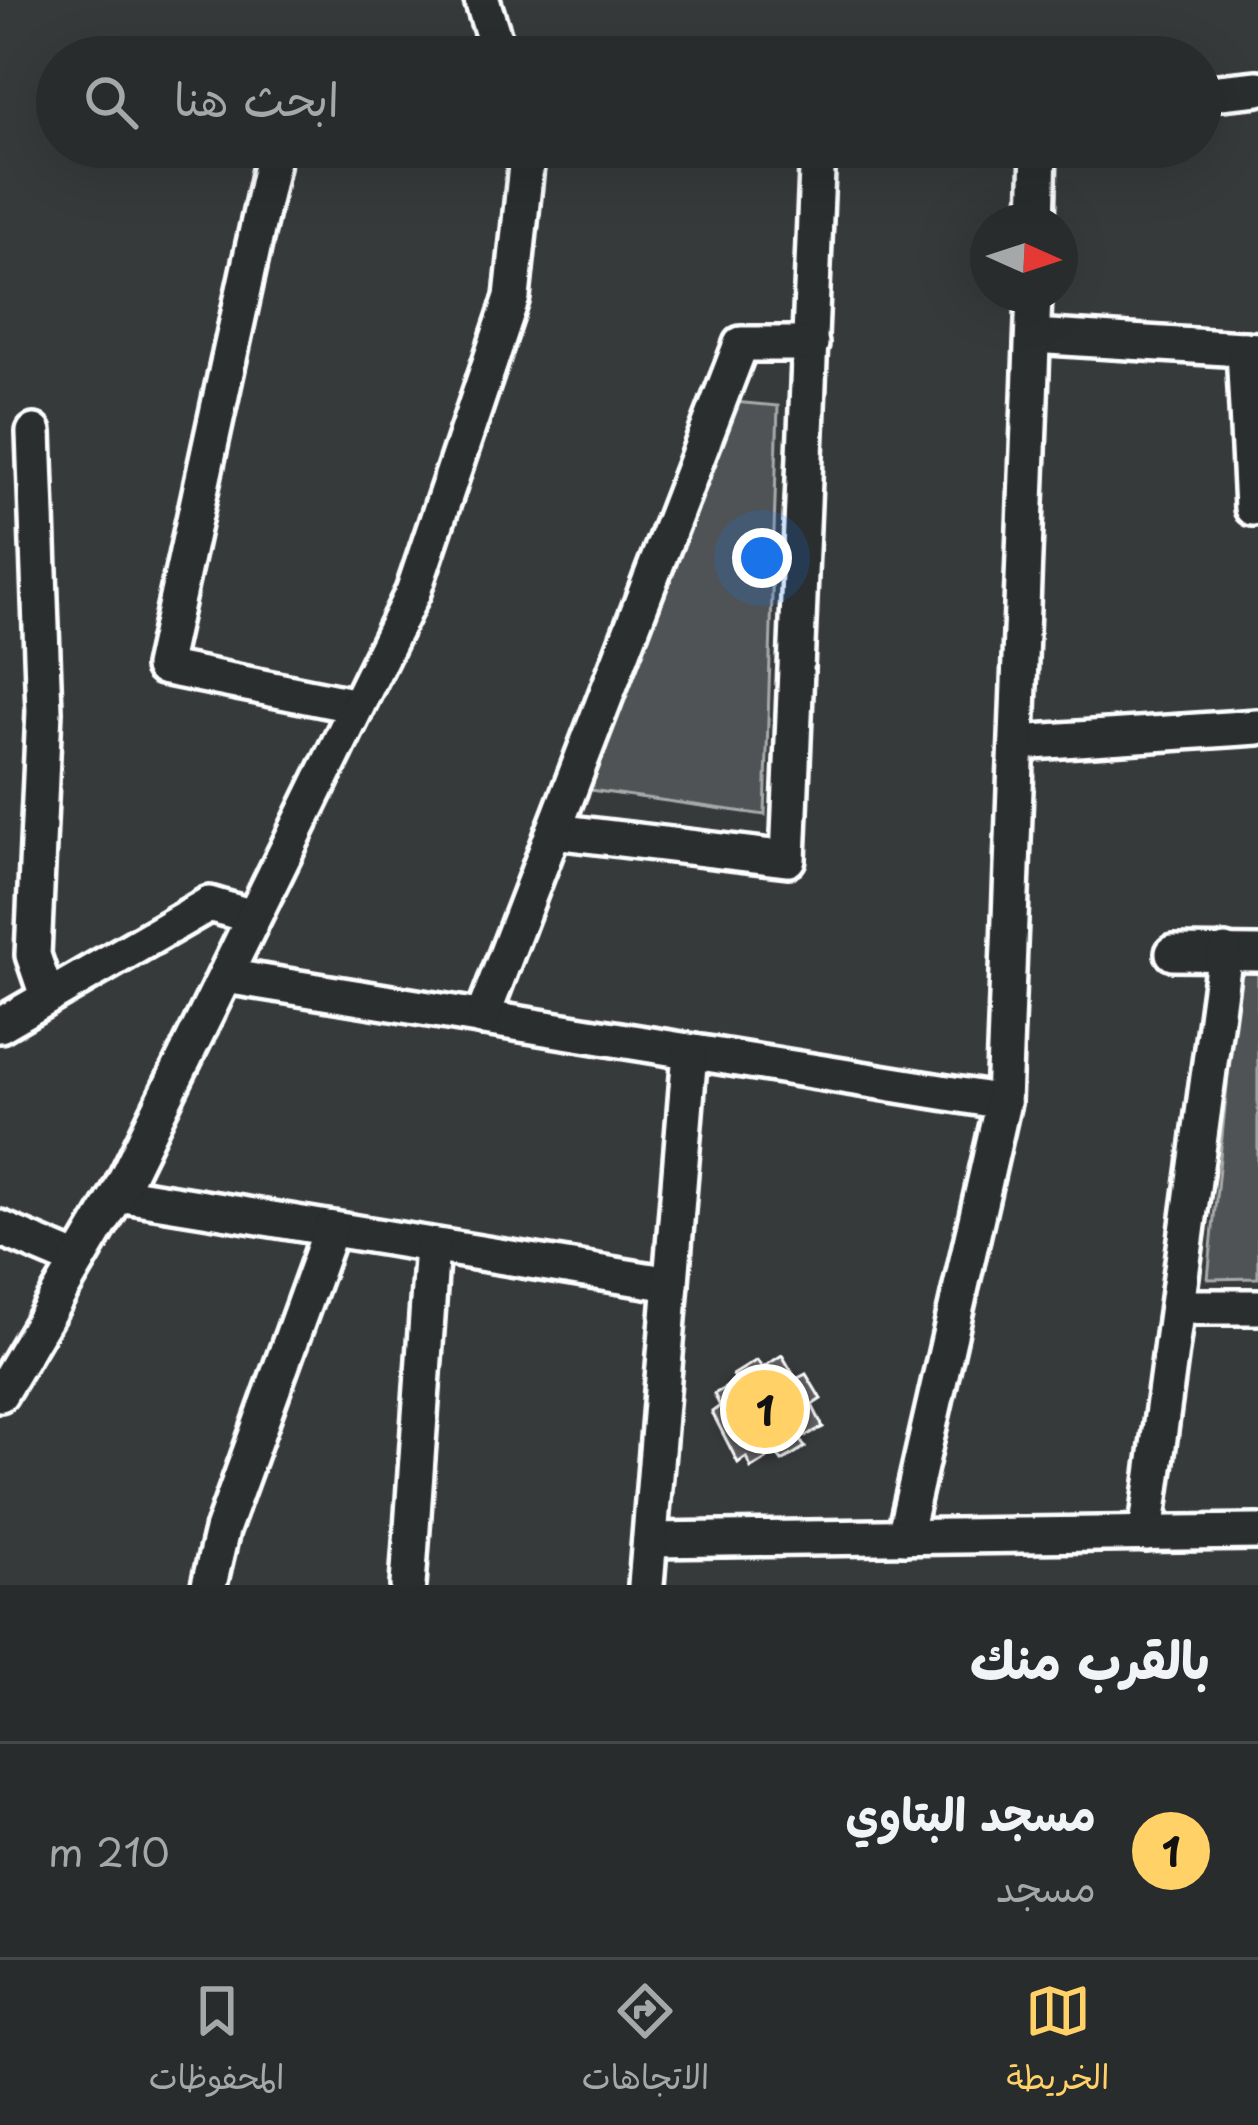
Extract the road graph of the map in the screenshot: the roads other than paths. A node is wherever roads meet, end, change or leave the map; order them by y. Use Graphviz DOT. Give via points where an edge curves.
graph roads {
  1 [pos="482,0"];
  2 [pos="493,36"];
  3 [pos="1258,88"];
  4 [pos="1222,92"];
  5 [pos="270,168"];
  6 [pos="526,168"];
  7 [pos="817,168"];
  8 [pos="1039,168"];
  9 [pos="1038,204"];
  10 [pos="1034,312"];
  11 [pos="1033,336"];
  12 [pos="811,344"];
  13 [pos="1251,350"];
  14 [pos="34,432"];
  15 [pos="1258,507"];
  16 [pos="357,706"];
  17 [pos="1258,727"];
  18 [pos="1017,743"];
  19 [pos="554,831"];
  20 [pos="254,917"];
  21 [pos="1173,953"];
  22 [pos="1241,953"];
  23 [pos="225,976"];
  24 [pos="47,996"];
  25 [pos="482,1018"];
  26 [pos="0,1025"];
  27 [pos="690,1052"];
  28 [pos="1004,1102"];
  29 [pos="118,1194"];
  30 [pos="0,1228"];
  31 [pos="331,1229"];
  32 [pos="432,1246"];
  33 [pos="78,1262"];
  34 [pos="670,1284"];
  35 [pos="1177,1307"];
  36 [pos="1258,1307"];
  37 [pos="0,1394"];
  38 [pos="1258,1532"];
  39 [pos="1146,1534"];
  40 [pos="904,1537"];
  41 [pos="650,1540"];
  42 [pos="209,1585"];
  43 [pos="408,1585"];
  44 [pos="646,1585"];
  1 -- 2 [label="street"];
  3 -- 4 [label="street"];
  5 -- 16 [label="street" via="162,667"];
  6 -- 16 [label="street" via="512,297 413,592"];
  7 -- 12 [label="street"];
  8 -- 9 [label="street"];
  10 -- 11 [label="street"];
  11 -- 13 [label="street"];
  11 -- 18 [label="street"];
  12 -- 19 [label="street" via="741,344"];
  12 -- 19 [label="street" via="788,859"];
  13 -- 15 [label="street" via="1252,508"];
  14 -- 24 [label="street" via="44,711 33,955"];
  16 -- 20 [label="street"];
  17 -- 18 [label="street"];
  18 -- 28 [label="street"];
  19 -- 25 [label="street"];
  20 -- 23 [label="street"];
  20 -- 24 [label="street" via="209,904"];
  21 -- 22 [label="street"];
  22 -- 35 [label="street"];
  23 -- 25 [label="street"];
  23 -- 29 [label="street"];
  24 -- 26 [label="street"];
  25 -- 27 [label="street"];
  27 -- 28 [label="street"];
  27 -- 34 [label="street"];
  28 -- 40 [label="street"];
  29 -- 31 [label="street"];
  29 -- 33 [label="street"];
  30 -- 33 [label="street"];
  31 -- 32 [label="street"];
  31 -- 42 [label="street"];
  32 -- 34 [label="street"];
  32 -- 43 [label="street"];
  33 -- 37 [label="street"];
  34 -- 41 [label="street"];
  35 -- 36 [label="street"];
  35 -- 39 [label="street"];
  38 -- 39 [label="street"];
  39 -- 40 [label="street"];
  40 -- 41 [label="street"];
  41 -- 44 [label="street"];
}
